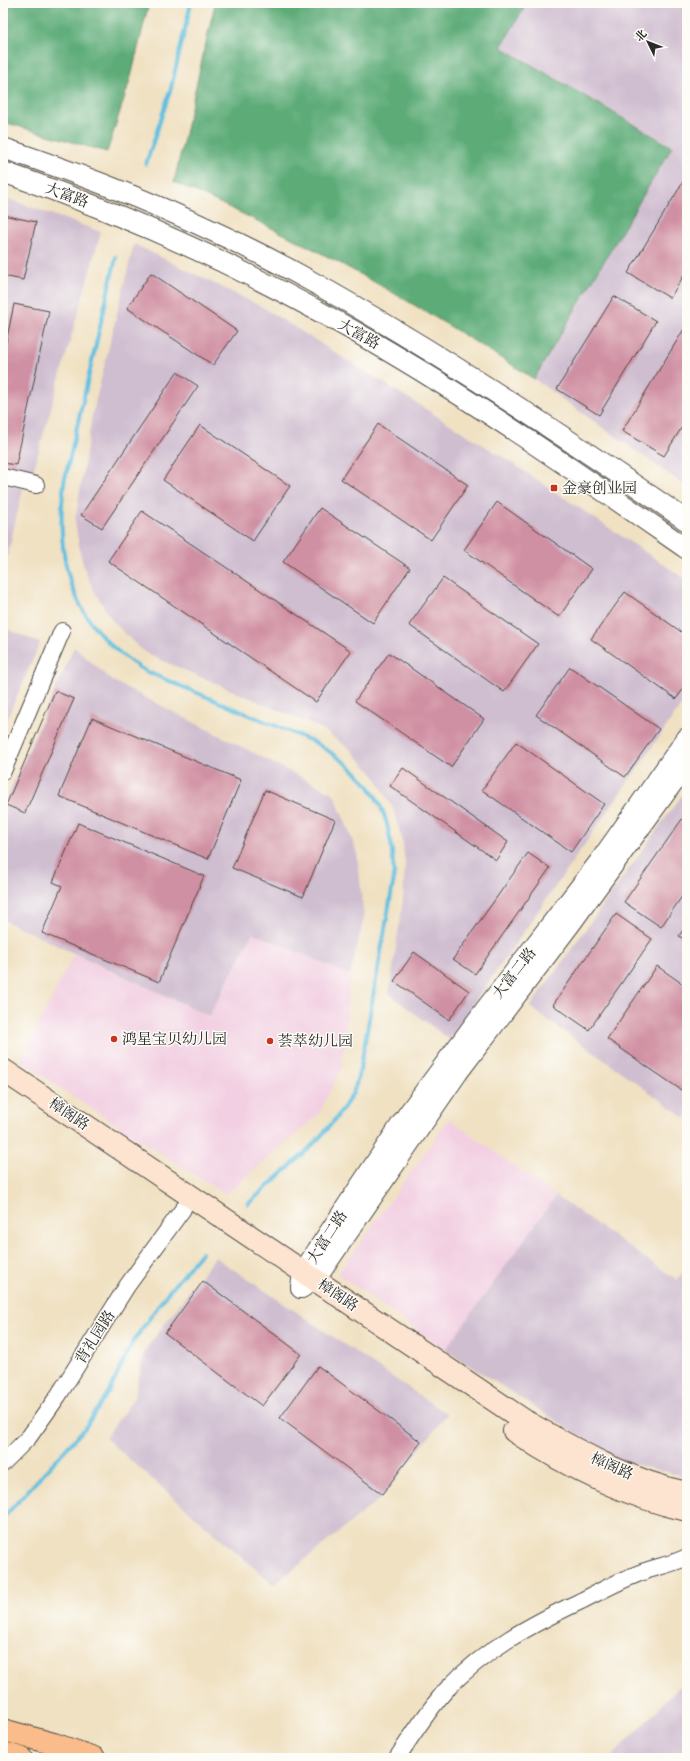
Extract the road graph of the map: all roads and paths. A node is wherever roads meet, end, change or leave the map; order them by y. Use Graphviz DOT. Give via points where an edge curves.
graph roads {
  1 [pos="3,148"];
  2 [pos="3,172"];
  3 [pos="3,478"];
  4 [pos="36,485"];
  5 [pos="687,521"];
  6 [pos="687,549"];
  7 [pos="62,631"];
  8 [pos="687,738"];
  9 [pos="687,763"];
  10 [pos="3,771"];
  11 [pos="3,1070"];
  12 [pos="3,1088"];
  13 [pos="183,1209"];
  14 [pos="307,1280"];
  15 [pos="3,1463"];
  16 [pos="687,1493"];
  17 [pos="687,1510"];
  18 [pos="687,1557"];
  19 [pos="3,1730"];
  20 [pos="3,1753"];
  21 [pos="21,1758"];
  22 [pos="94,1758"];
  23 [pos="397,1758"];
  1 -- 5 [label="street, 大富路" via="138,198 216,233 308,280 487,387 575,443"];
  2 -- 6 [label="street, 大富路" via="129,219 205,253 298,300 388,350 467,399"];
  3 -- 4 [label="street"];
  7 -- 10 [label="street"];
  8 -- 14 [label="street, 大富二路" via="600,861 408,1114"];
  9 -- 14 [label="street, 大富二路"];
  11 -- 14 [label="main road, 樟阁路"];
  12 -- 13 [label="main road, 樟阁路"];
  13 -- 14 [label="main road, 樟阁路"];
  13 -- 15 [label="street, 背礼园路" via="127,1286 58,1396 29,1437"];
  14 -- 16 [label="main road, 樟阁路" via="561,1442 641,1480"];
  14 -- 17 [label="main road, 樟阁路" via="509,1428 560,1460 600,1480"];
  18 -- 23 [label="street" via="672,1565 637,1574 536,1623 500,1644 447,1690"];
  19 -- 22 [label="highway"];
  20 -- 21 [label="highway"];
}
